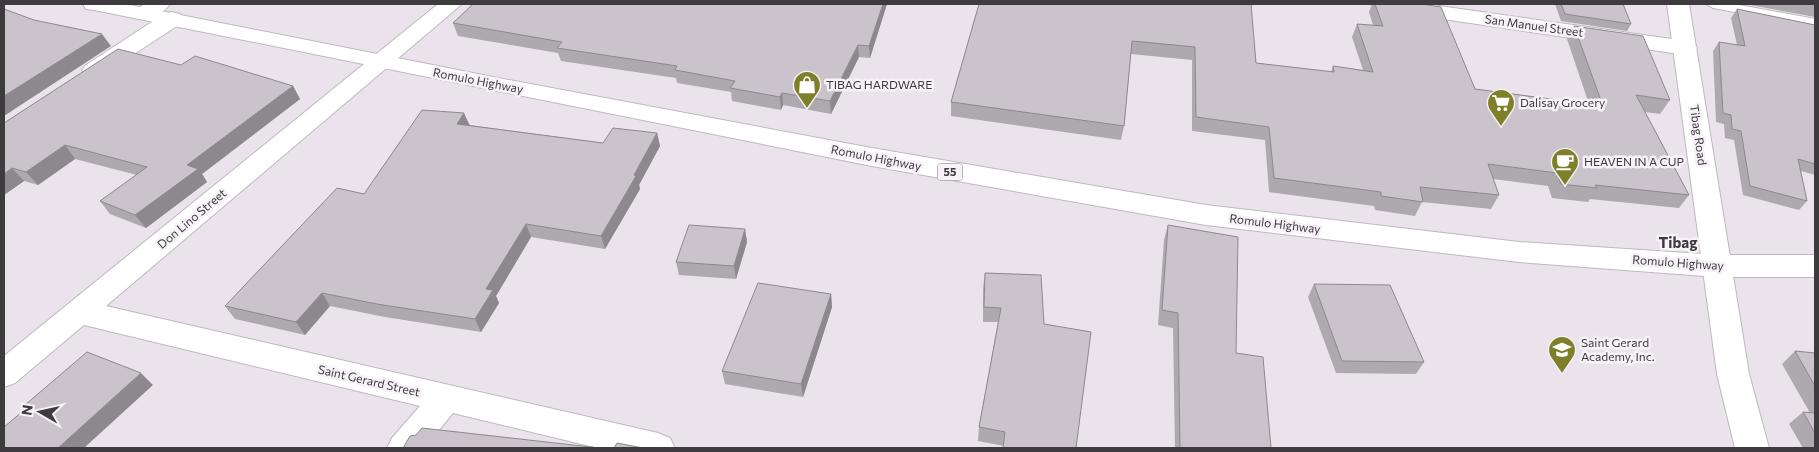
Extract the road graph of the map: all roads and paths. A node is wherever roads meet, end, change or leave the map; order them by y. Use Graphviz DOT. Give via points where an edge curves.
graph roads {
  1 [pos="94,4"];
  2 [pos="452,4"];
  3 [pos="1382,4"];
  4 [pos="1678,4"];
  5 [pos="1713,4"];
  6 [pos="158,12"];
  7 [pos="1810,22"];
  8 [pos="1686,48"];
  9 [pos="380,62"];
  10 [pos="76,82"];
  11 [pos="1718,266"];
  12 [pos="1815,266"];
  13 [pos="80,312"];
  14 [pos="4,374"];
  15 [pos="446,399"];
  16 [pos="404,448"];
  17 [pos="658,448"];
  18 [pos="1752,448"];
  1 -- 6 [label="main road, Romulo Highway / 55"];
  2 -- 9 [label="main road, Don Lino Street"];
  3 -- 8 [label="main road, San Manuel Street"];
  4 -- 8 [label="main road, Tibag Road"];
  5 -- 7 [label="lane"];
  6 -- 9 [label="main road, Romulo Highway / 55"];
  6 -- 10 [label="main road"];
  8 -- 11 [label="main road, Tibag Road"];
  9 -- 11 [label="main road, Romulo Highway / 55" via="872,158 1206,215 1519,252"];
  9 -- 13 [label="main road, Don Lino Street"];
  11 -- 12 [label="main road, Romulo Highway / 55"];
  11 -- 18 [label="main road, Tibag Road" via="1733,374"];
  13 -- 14 [label="main road, Don Lino Street"];
  13 -- 15 [label="main road, Saint Gerard Street"];
  15 -- 16 [label="main road"];
  15 -- 17 [label="main road, Saint Gerard Street"];
}
